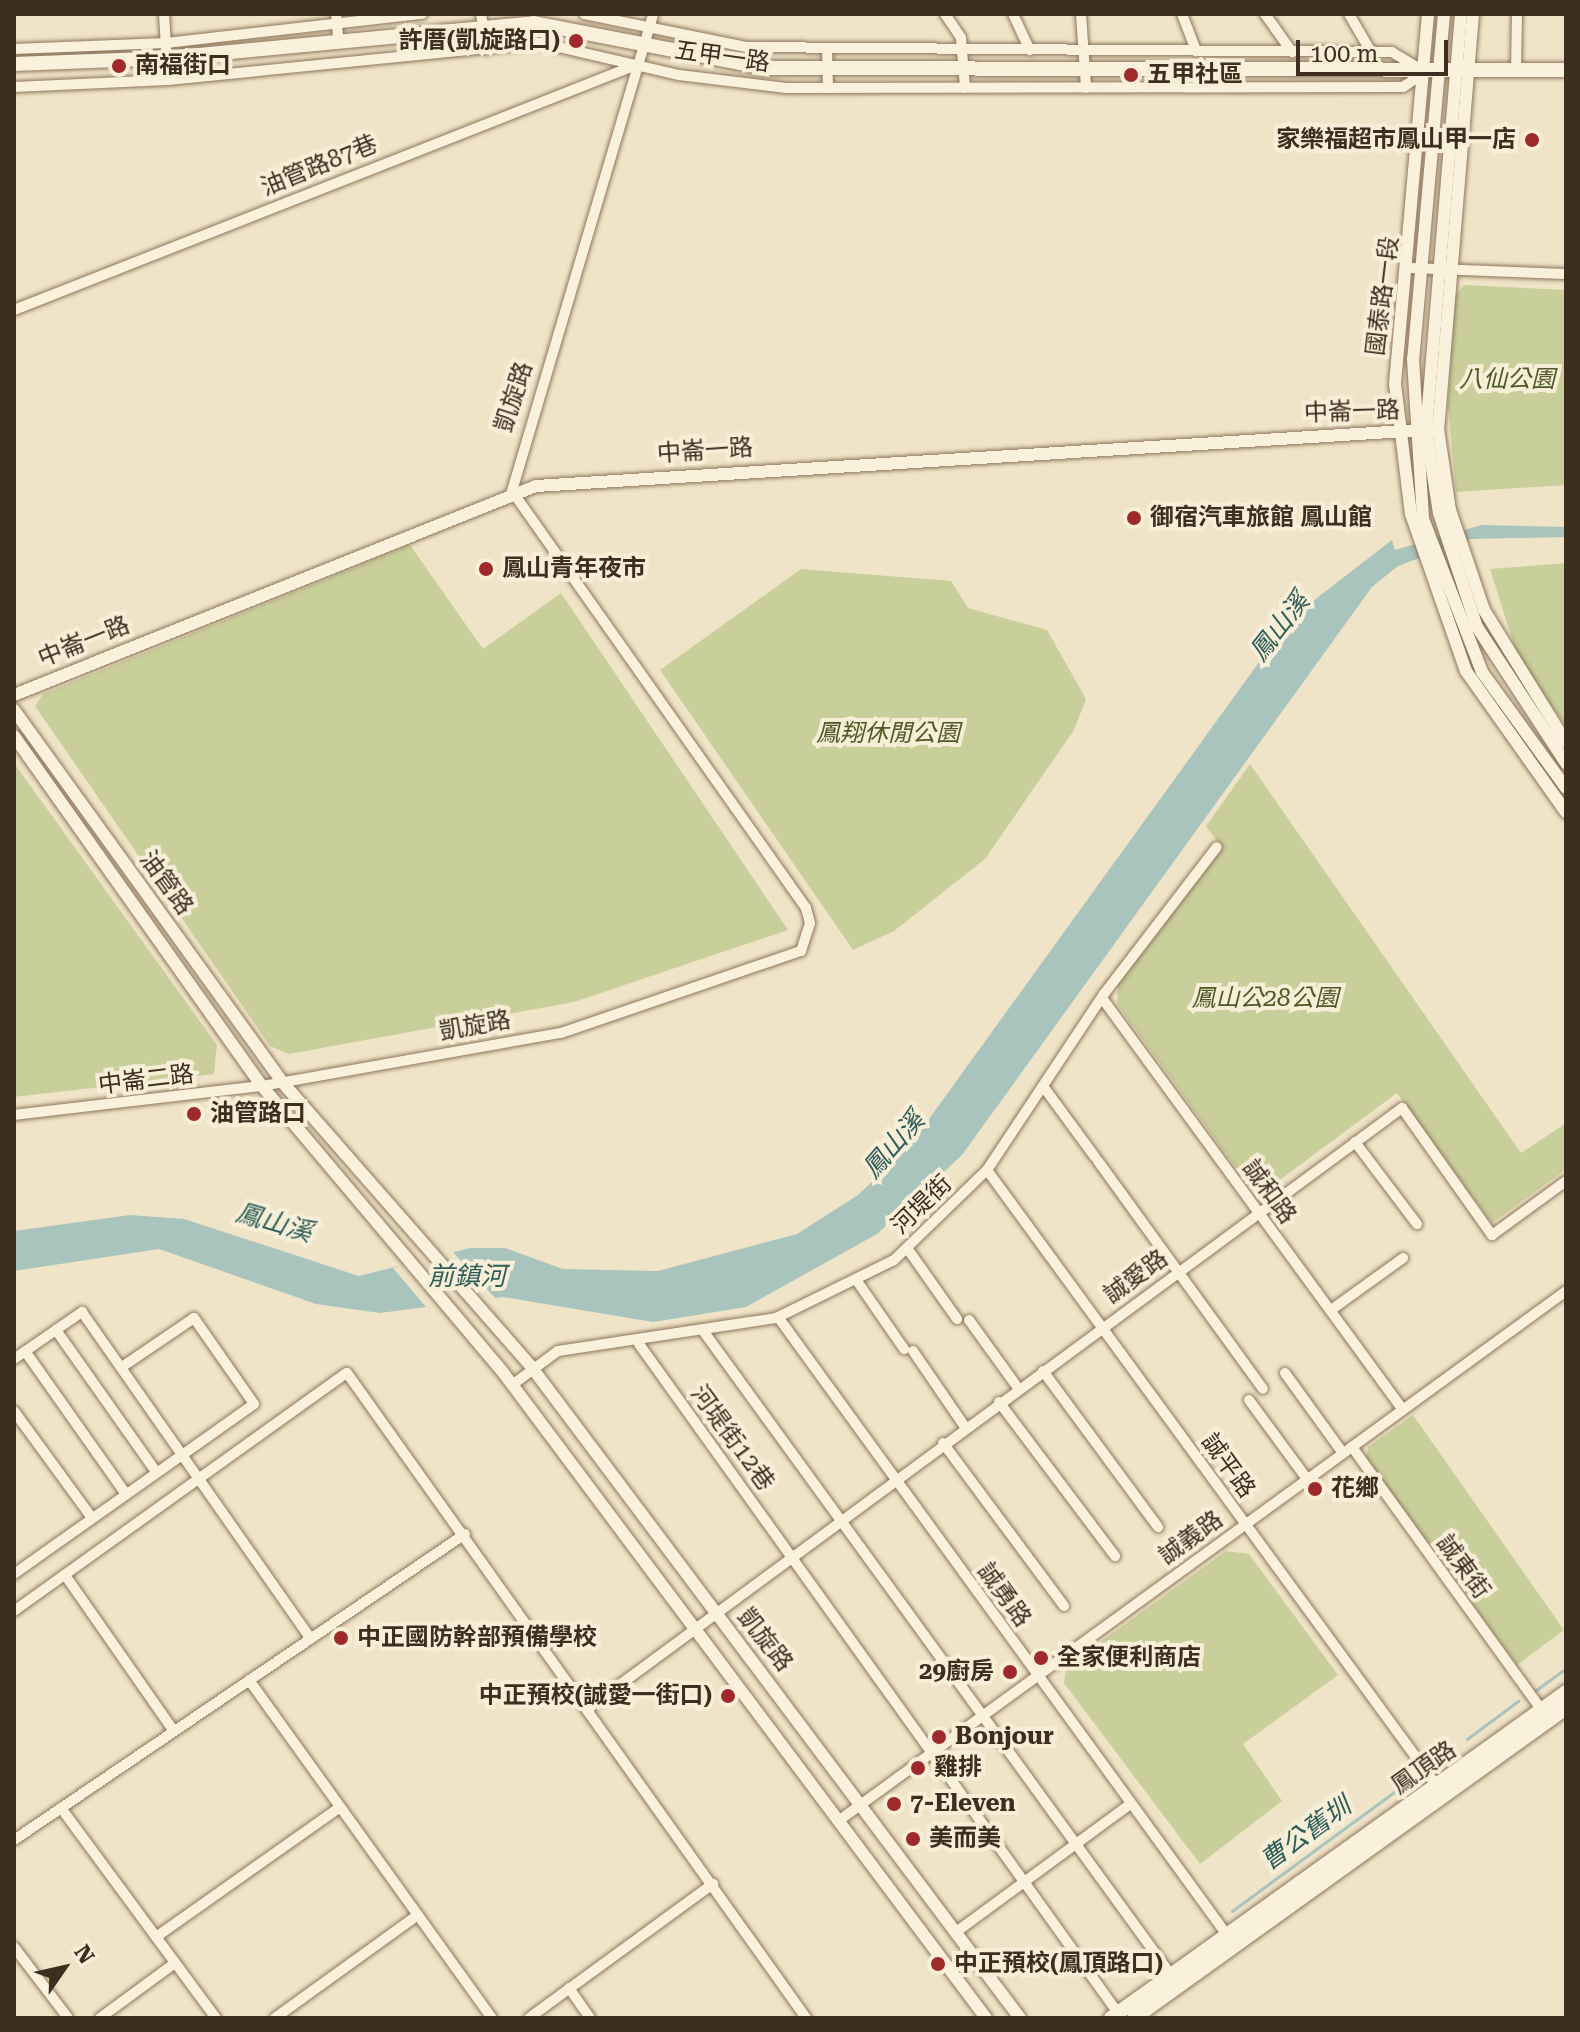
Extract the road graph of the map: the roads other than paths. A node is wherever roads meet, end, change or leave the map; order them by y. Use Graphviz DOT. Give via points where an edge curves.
graph roads {
  1 [pos="164,14"];
  2 [pos="422,14"];
  3 [pos="584,14"];
  4 [pos="653,14"];
  5 [pos="945,14"];
  6 [pos="1013,14"];
  7 [pos="1081,14"];
  8 [pos="1182,14"];
  9 [pos="1265,14"];
  10 [pos="1349,14"];
  11 [pos="1428,14"];
  12 [pos="1444,14"];
  13 [pos="1461,14"];
  14 [pos="1473,14"];
  15 [pos="1517,14"];
  16 [pos="394,15"];
  17 [pos="336,18"];
  18 [pos="482,19"];
  19 [pos="650,28"];
  20 [pos="396,32"];
  21 [pos="338,37"];
  22 [pos="166,43"];
  23 [pos="646,46"];
  24 [pos="827,48"];
  25 [pos="14,49"];
  26 [pos="487,49"];
  27 [pos="962,49"];
  28 [pos="1030,50"];
  29 [pos="1084,50"];
  30 [pos="1196,51"];
  31 [pos="1292,52"];
  32 [pos="1371,52"];
  33 [pos="399,55"];
  34 [pos="167,58"];
  35 [pos="14,64"];
  36 [pos="641,65"];
  37 [pos="827,67"];
  38 [pos="1085,67"];
  39 [pos="963,68"];
  40 [pos="1566,70"];
  41 [pos="1516,71"];
  42 [pos="1425,72"];
  43 [pos="1443,73"];
  44 [pos="1466,74"];
  45 [pos="168,80"];
  46 [pos="14,87"];
  47 [pos="828,88"];
  48 [pos="965,88"];
  49 [pos="1086,88"];
  50 [pos="1417,268"];
  51 [pos="1446,269"];
  52 [pos="1566,274"];
  53 [pos="14,310"];
  54 [pos="1425,430"];
  55 [pos="1399,432"];
  56 [pos="512,491"];
  57 [pos="1418,521"];
  58 [pos="1459,564"];
  59 [pos="1434,571"];
  60 [pos="14,695"];
  61 [pos="14,710"];
  62 [pos="14,736"];
  63 [pos="1566,742"];
  64 [pos="1566,763"];
  65 [pos="1566,788"];
  66 [pos="1566,812"];
  67 [pos="1217,847"];
  68 [pos="1102,998"];
  69 [pos="283,1083"];
  70 [pos="262,1086"];
  71 [pos="1043,1086"];
  72 [pos="14,1115"];
  73 [pos="1355,1142"];
  74 [pos="987,1170"];
  75 [pos="1566,1181"];
  76 [pos="1259,1212"];
  77 [pos="1417,1224"];
  78 [pos="907,1248"];
  79 [pos="1403,1258"];
  80 [pos="1177,1272"];
  81 [pos="857,1281"];
  82 [pos="1566,1291"];
  83 [pos="1331,1310"];
  84 [pos="778,1317"];
  85 [pos="1101,1327"];
  86 [pos="56,1330"];
  87 [pos="704,1332"];
  88 [pos="639,1344"];
  89 [pos="25,1351"];
  90 [pos="14,1359"];
  91 [pos="122,1367"];
  92 [pos="533,1369"];
  93 [pos="1043,1371"];
  94 [pos="1285,1373"];
  95 [pos="512,1385"];
  96 [pos="1018,1388"];
  97 [pos="1263,1389"];
  98 [pos="1249,1400"];
  99 [pos="999,1402"];
  100 [pos="1403,1410"];
  101 [pos="14,1411"];
  102 [pos="965,1427"];
  103 [pos="943,1443"];
  104 [pos="1347,1450"];
  105 [pos="183,1454"];
  106 [pos="156,1472"];
  107 [pos="200,1478"];
  108 [pos="895,1478"];
  109 [pos="1307,1479"];
  110 [pos="126,1494"];
  111 [pos="92,1518"];
  112 [pos="840,1519"];
  113 [pos="1245,1523"];
  114 [pos="1158,1527"];
  115 [pos="465,1534"];
  116 [pos="792,1556"];
  117 [pos="1115,1556"];
  118 [pos="14,1574"];
  119 [pos="65,1575"];
  120 [pos="1064,1606"];
  121 [pos="14,1611"];
  122 [pos="716,1613"];
  123 [pos="694,1630"];
  124 [pos="311,1639"];
  125 [pos="1037,1674"];
  126 [pos="249,1680"];
  127 [pos="1566,1692"];
  128 [pos="591,1706"];
  129 [pos="1566,1708"];
  130 [pos="1542,1710"];
  131 [pos="982,1714"];
  132 [pos="174,1731"];
  133 [pos="931,1751"];
  134 [pos="1437,1786"];
  135 [pos="862,1802"];
  136 [pos="1130,1804"];
  137 [pos="340,1807"];
  138 [pos="61,1808"];
  139 [pos="841,1819"];
  140 [pos="14,1840"];
  141 [pos="1075,1844"];
  142 [pos="1023,1882"];
  143 [pos="713,1884"];
  144 [pos="418,1915"];
  145 [pos="956,1932"];
  146 [pos="1227,1935"];
  147 [pos="156,1937"];
  148 [pos="14,1947"];
  149 [pos="175,1963"];
  150 [pos="1171,1975"];
  151 [pos="569,1988"];
  152 [pos="1115,2015"];
  153 [pos="68,2018"];
  154 [pos="100,2018"];
  155 [pos="216,2018"];
  156 [pos="275,2018"];
  157 [pos="492,2018"];
  158 [pos="529,2018"];
  159 [pos="590,2018"];
  160 [pos="806,2018"];
  161 [pos="986,2018"];
  162 [pos="1020,2018"];
  163 [pos="1134,2018"];
  1 -- 22 [label="street"];
  2 -- 16 [label="street"];
  3 -- 19 [label="street, 五甲一路"];
  4 -- 19 [label="street, 凱旋路"];
  5 -- 27 [label="street"];
  6 -- 28 [label="street"];
  7 -- 29 [label="street"];
  8 -- 30 [label="street"];
  9 -- 31 [label="street"];
  10 -- 32 [label="street"];
  11 -- 42 [label="street, 國泰路一段"];
  12 -- 43 [label="street, 國泰路一段"];
  13 -- 44 [label="street"];
  14 -- 44 [label="street"];
  15 -- 41 [label="street"];
  16 -- 17 [label="street"];
  16 -- 20 [label="street"];
  17 -- 21 [label="street"];
  17 -- 22 [label="street"];
  18 -- 20 [label="main road, 五甲一路"];
  18 -- 23 [label="main road, 五甲一路" via="534,23"];
  18 -- 26 [label="street"];
  19 -- 23 [label="street, 凱旋路"];
  19 -- 24 [label="street, 五甲一路" via="746,47"];
  20 -- 21 [label="main road, 五甲一路"];
  20 -- 33 [label="street"];
  21 -- 34 [label="main road, 五甲一路"];
  22 -- 25 [label="street"];
  22 -- 34 [label="street"];
  23 -- 36 [label="street, 凱旋路"];
  23 -- 37 [label="main road, 五甲一路" via="731,65"];
  24 -- 27 [label="street, 五甲一路"];
  24 -- 37 [label="street"];
  26 -- 33 [label="street, 五甲一路"];
  26 -- 36 [label="street, 五甲一路" via="541,43"];
  27 -- 28 [label="street, 五甲一路"];
  27 -- 39 [label="street"];
  28 -- 29 [label="street, 五甲一路"];
  29 -- 30 [label="street, 五甲一路"];
  29 -- 38 [label="street"];
  30 -- 31 [label="street, 五甲一路"];
  31 -- 32 [label="street, 五甲一路"];
  32 -- 42 [label="street, 五甲一路" via="1401,56"];
  33 -- 45 [label="street, 五甲一路"];
  34 -- 35 [label="main road, 五甲一路"];
  34 -- 45 [label="street"];
  36 -- 47 [label="street, 五甲一路" via="729,84"];
  36 -- 53 [label="street, 油管路87巷" via="601,73"];
  36 -- 56 [label="street, 凱旋路"];
  37 -- 39 [label="main road, 五甲一路"];
  37 -- 47 [label="street"];
  38 -- 39 [label="main road, 五甲一路"];
  38 -- 42 [label="main road, 五甲一路"];
  38 -- 49 [label="street"];
  39 -- 48 [label="street"];
  40 -- 41 [label="main road, 五甲一路"];
  41 -- 44 [label="main road, 五甲一路"];
  42 -- 43 [label="main road, 五甲一路"];
  42 -- 49 [label="street, 五甲一路" via="1403,87"];
  42 -- 50 [label="street, 國泰路一段"];
  43 -- 44 [label="main road, 五甲一路"];
  43 -- 50 [label="street, 國泰路一段"];
  44 -- 51 [label="street, 國泰路一段"];
  45 -- 46 [label="street, 五甲一路"];
  47 -- 48 [label="street, 五甲一路"];
  48 -- 49 [label="street, 五甲一路"];
  50 -- 51 [label="street"];
  50 -- 54 [label="street, 國泰路一段"];
  50 -- 55 [label="street, 國泰路一段" via="1395,384"];
  51 -- 52 [label="street"];
  51 -- 54 [label="street, 國泰路一段"];
  54 -- 55 [label="street, 中崙一路"];
  54 -- 57 [label="street, 國泰路一段"];
  54 -- 58 [label="street, 國泰路一段"];
  55 -- 56 [label="street, 中崙一路" via="1078,447"];
  55 -- 57 [label="street, 國泰路一段"];
  56 -- 60 [label="street, 中崙一路"];
  56 -- 69 [label="street, 凱旋路" via="806,908 808,940 785,959 561,1033"];
  57 -- 59 [label="street"];
  58 -- 63 [label="street" via="1507,656"];
  58 -- 64 [label="street" via="1494,662"];
  59 -- 65 [label="street" via="1482,672"];
  59 -- 66 [label="street" via="1466,671"];
  61 -- 69 [label="street, 油管路"];
  62 -- 70 [label="street, 油管路"];
  67 -- 68 [label="street, 河堤街"];
  68 -- 71 [label="street, 河堤街"];
  68 -- 76 [label="street, 誠和路"];
  69 -- 70 [label="street, 中崙二路"];
  69 -- 92 [label="street, 凱旋路"];
  70 -- 72 [label="street, 中崙二路"];
  70 -- 95 [label="street, 凱旋路"];
  71 -- 74 [label="street, 河堤街"];
  71 -- 80 [label="street"];
  73 -- 75 [label="street, 誠愛路" via="1402,1108 1492,1235"];
  73 -- 76 [label="street, 誠愛路"];
  73 -- 77 [label="street"];
  74 -- 78 [label="street, 河堤街"];
  74 -- 85 [label="street, 誠平路"];
  76 -- 80 [label="street, 誠愛路"];
  76 -- 83 [label="street, 誠和路"];
  78 -- 81 [label="street, 河堤街"];
  78 -- 96 [label="street"];
  79 -- 83 [label="street"];
  80 -- 85 [label="street, 誠愛路"];
  80 -- 97 [label="street"];
  81 -- 84 [label="street, 河堤街"];
  81 -- 102 [label="street"];
  82 -- 100 [label="street, 誠義路"];
  83 -- 100 [label="street, 誠和路"];
  84 -- 87 [label="street, 河堤街"];
  84 -- 108 [label="street, 誠勇路"];
  85 -- 93 [label="street, 誠愛路"];
  85 -- 113 [label="street, 誠平路"];
  86 -- 89 [label="street"];
  86 -- 91 [label="street" via="82,1312"];
  86 -- 106 [label="street"];
  87 -- 88 [label="street, 河堤街"];
  87 -- 112 [label="street"];
  88 -- 92 [label="street, 河堤街" via="580,1345"];
  88 -- 116 [label="street, 河堤街12巷"];
  89 -- 90 [label="street"];
  89 -- 110 [label="street"];
  91 -- 105 [label="street"];
  91 -- 105 [label="street" via="194,1318 254,1404"];
  92 -- 95 [label="street, 河堤街"];
  92 -- 122 [label="street, 凱旋路"];
  93 -- 96 [label="street, 誠愛路"];
  93 -- 114 [label="street"];
  94 -- 104 [label="street, 誠東街"];
  95 -- 123 [label="street, 凱旋路"];
  96 -- 99 [label="street, 誠愛路"];
  98 -- 109 [label="street"];
  99 -- 102 [label="street, 誠愛路"];
  99 -- 117 [label="street"];
  100 -- 104 [label="street, 誠義路"];
  101 -- 111 [label="street"];
  102 -- 103 [label="street, 誠愛路"];
  103 -- 108 [label="street, 誠愛路"];
  103 -- 120 [label="street"];
  104 -- 109 [label="street, 誠義路"];
  104 -- 130 [label="street, 誠東街"];
  105 -- 106 [label="street"];
  105 -- 107 [label="street"];
  106 -- 110 [label="street"];
  107 -- 115 [label="street" via="347,1373"];
  107 -- 119 [label="street"];
  107 -- 124 [label="street"];
  108 -- 112 [label="street, 誠愛路"];
  108 -- 125 [label="street, 誠勇路"];
  109 -- 113 [label="street, 誠義路"];
  110 -- 111 [label="street"];
  111 -- 118 [label="street"];
  112 -- 116 [label="street, 誠愛路"];
  112 -- 131 [label="street"];
  113 -- 125 [label="street, 誠義路"];
  113 -- 134 [label="street, 誠平路"];
  115 -- 124 [label="street"];
  115 -- 128 [label="street"];
  116 -- 122 [label="street, 誠愛路"];
  116 -- 133 [label="street, 河堤街12巷"];
  119 -- 121 [label="street"];
  119 -- 132 [label="street"];
  122 -- 123 [label="street, 誠愛路"];
  122 -- 135 [label="street, 凱旋路"];
  123 -- 128 [label="street, 誠愛路"];
  123 -- 139 [label="street, 凱旋路"];
  124 -- 126 [label="street"];
  125 -- 131 [label="street, 誠義路"];
  125 -- 136 [label="street, 誠勇路"];
  126 -- 132 [label="street"];
  126 -- 137 [label="street"];
  127 -- 130 [label="main road, 鳳頂路"];
  128 -- 143 [label="street"];
  129 -- 163 [label="main road, 鳳頂路"];
  130 -- 134 [label="main road, 鳳頂路"];
  131 -- 133 [label="street, 誠義路"];
  131 -- 141 [label="street"];
  132 -- 138 [label="street"];
  133 -- 135 [label="street, 誠義路"];
  133 -- 142 [label="street, 河堤街12巷"];
  134 -- 146 [label="main road, 鳳頂路"];
  135 -- 139 [label="street, 誠義路"];
  135 -- 145 [label="street, 凱旋路"];
  136 -- 141 [label="street"];
  136 -- 146 [label="street, 誠勇路"];
  137 -- 144 [label="street"];
  137 -- 147 [label="street"];
  138 -- 140 [label="street"];
  138 -- 147 [label="street"];
  139 -- 161 [label="street, 凱旋路"];
  141 -- 142 [label="street"];
  141 -- 150 [label="street"];
  142 -- 145 [label="street"];
  142 -- 152 [label="street, 河堤街12巷"];
  143 -- 151 [label="street"];
  143 -- 160 [label="street"];
  144 -- 156 [label="street"];
  144 -- 157 [label="street"];
  145 -- 162 [label="street, 凱旋路"];
  146 -- 150 [label="main road, 鳳頂路"];
  147 -- 149 [label="street"];
  148 -- 153 [label="street"];
  149 -- 154 [label="street"];
  149 -- 155 [label="street"];
  150 -- 152 [label="main road, 鳳頂路"];
  151 -- 158 [label="street"];
  151 -- 159 [label="street"];
}
